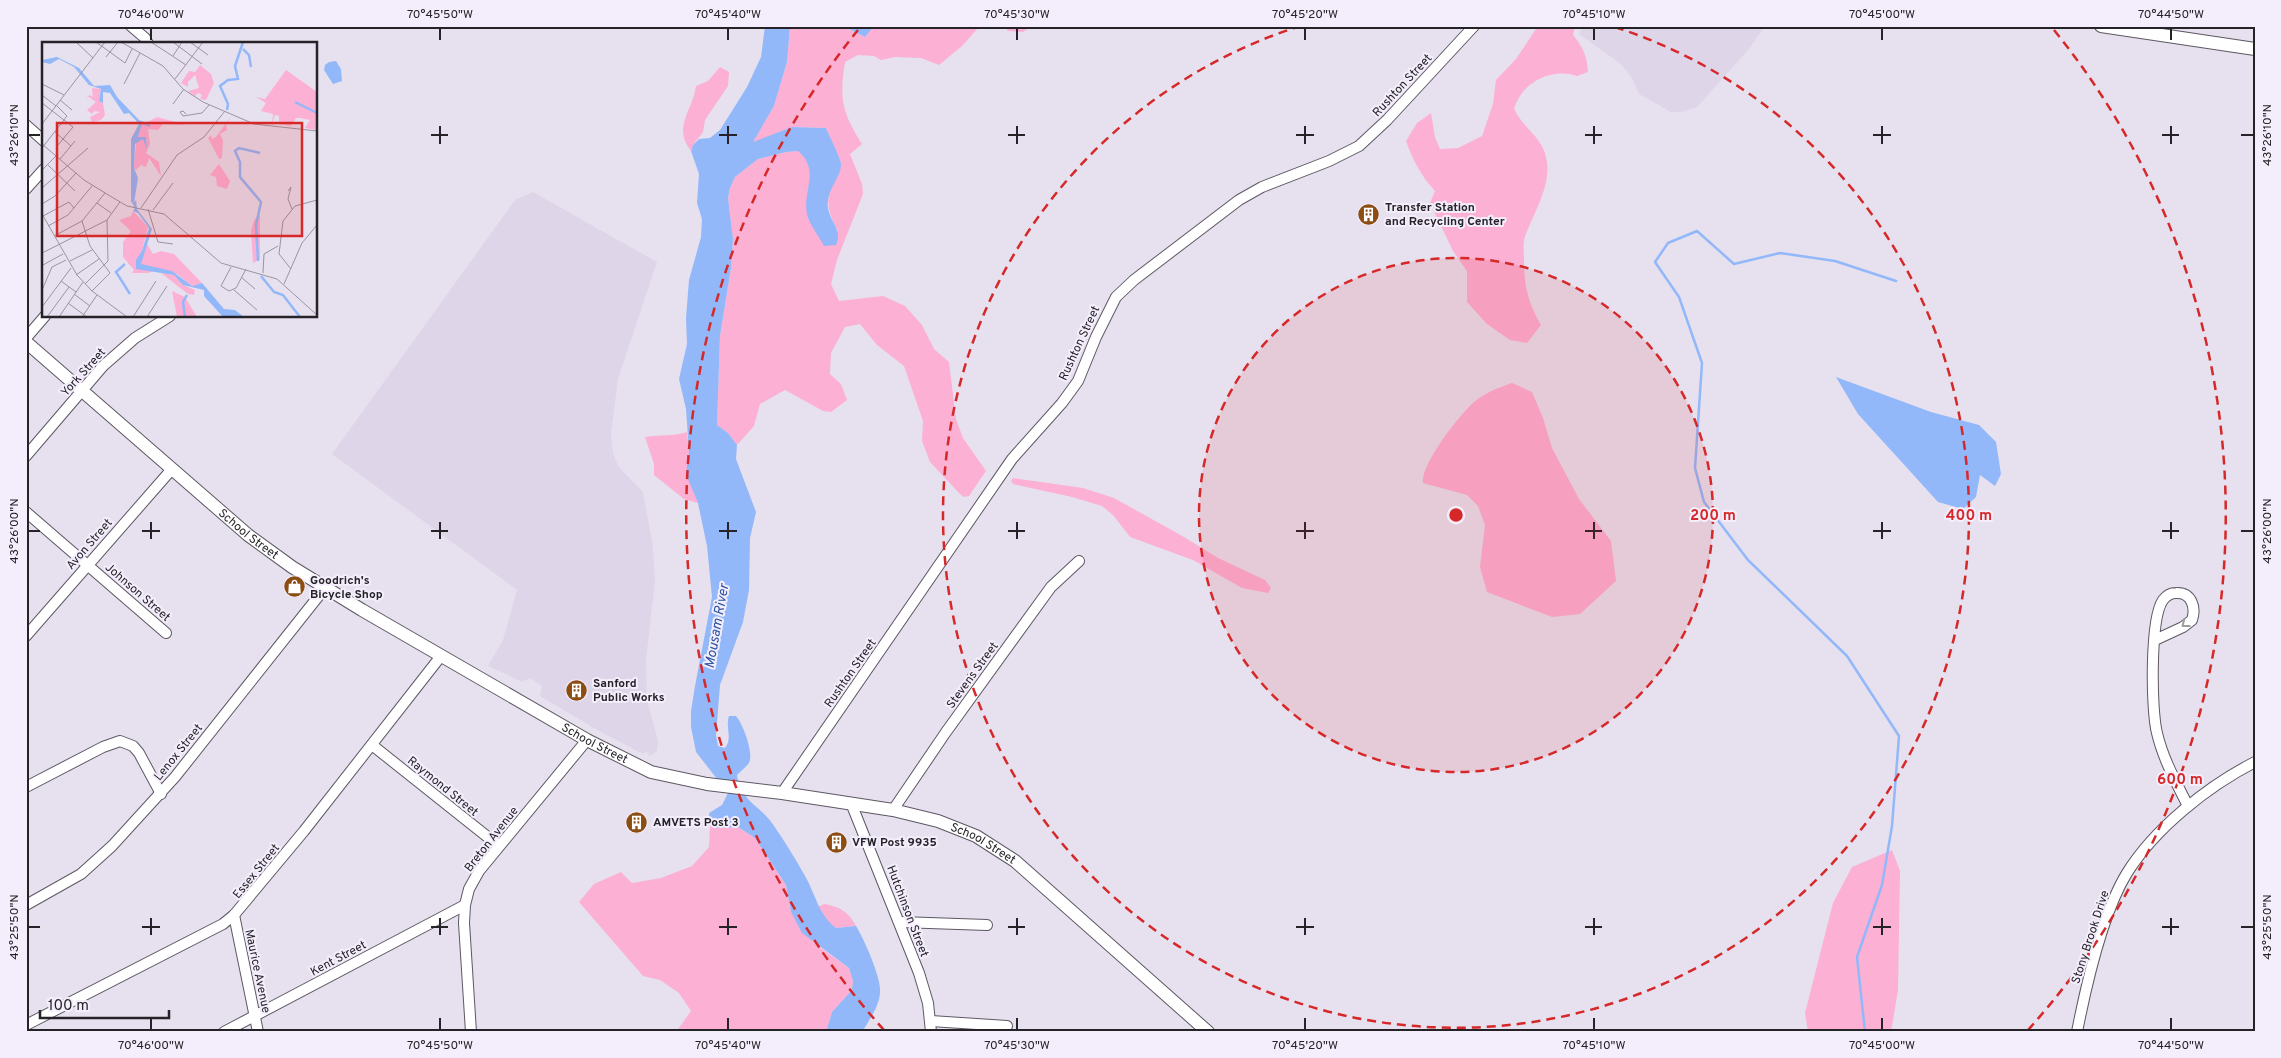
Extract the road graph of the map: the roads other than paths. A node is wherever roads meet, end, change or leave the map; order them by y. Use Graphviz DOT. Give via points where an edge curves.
graph roads {
  1 [pos="131,26"];
  2 [pos="1474,26"];
  3 [pos="2101,26"];
  4 [pos="147,42"];
  5 [pos="2255,48"];
  6 [pos="26,125"];
  7 [pos="42,139"];
  8 [pos="42,171"];
  9 [pos="26,189"];
  10 [pos="43,318"];
  11 [pos="167,318"];
  12 [pos="26,338"];
  13 [pos="26,342"];
  14 [pos="82,391"];
  15 [pos="26,456"];
  16 [pos="172,469"];
  17 [pos="26,512"];
  18 [pos="1079,561"];
  19 [pos="88,564"];
  20 [pos="324,588"];
  21 [pos="166,633"];
  22 [pos="26,636"];
  23 [pos="2155,640"];
  24 [pos="442,656"];
  25 [pos="587,740"];
  26 [pos="372,745"];
  27 [pos="2255,762"];
  28 [pos="26,787"];
  29 [pos="782,793"];
  30 [pos="160,794"];
  31 [pos="851,803"];
  32 [pos="2188,806"];
  33 [pos="893,810"];
  34 [pos="499,846"];
  35 [pos="26,905"];
  36 [pos="465,905"];
  37 [pos="234,916"];
  38 [pos="900,922"];
  39 [pos="987,925"];
  40 [pos="255,1016"];
  41 [pos="26,1025"];
  42 [pos="931,1026"];
  43 [pos="1007,1026"];
  44 [pos="224,1032"];
  45 [pos="258,1032"];
  46 [pos="471,1032"];
  47 [pos="1208,1032"];
  48 [pos="2077,1032"];
  1 -- 4 [label="street"];
  2 -- 29 [label="street, Rushton Street" via="1364,142 1344,155 1278,180 1239,200 1116,297 1078,380 1012,459"];
  3 -- 5 [label="street"];
  6 -- 7 [label="street"];
  8 -- 9 [label="street"];
  10 -- 12 [label="street"];
  11 -- 14 [label="street, York Street" via="117,353"];
  13 -- 14 [label="street, School Street"];
  14 -- 15 [label="street, York Street"];
  14 -- 16 [label="street, School Street"];
  16 -- 19 [label="street, Avon Street"];
  16 -- 20 [label="street, School Street" via="248,535"];
  17 -- 19 [label="street, Johnson Street"];
  18 -- 33 [label="street, Stevens Street" via="1041,600"];
  19 -- 21 [label="street, Johnson Street"];
  19 -- 22 [label="street, Avon Street"];
  20 -- 24 [label="street, School Street"];
  20 -- 30 [label="street, Lenox Street"];
  23 -- 23 [label="street, one-way" via="2163,600 2173,593 2185,595 2194,607 2192,620"];
  23 -- 32 [label="street" via="2153,713 2170,770"];
  24 -- 25 [label="street, School Street"];
  24 -- 26 [label="street, Essex Street"];
  25 -- 29 [label="street, School Street" via="652,772 681,780"];
  25 -- 34 [label="street, Breton Avenue"];
  26 -- 34 [label="street, Raymond Street"];
  26 -- 37 [label="street, Essex Street"];
  27 -- 32 [label="street, Stony Brook Drive" via="2222,780"];
  28 -- 30 [label="street" via="120,741 133,746 139,753"];
  29 -- 31 [label="street, School Street"];
  30 -- 35 [label="street, Lenox Street" via="89,868"];
  31 -- 33 [label="street, School Street"];
  31 -- 38 [label="street, Hutchinson Street"];
  32 -- 48 [label="street, Stony Brook Drive" via="2136,861 2120,887 2104,926"];
  33 -- 47 [label="street, School Street" via="957,828 986,841 1016,861"];
  34 -- 36 [label="street, Breton Avenue" via="469,889"];
  36 -- 40 [label="street, Kent Street"];
  36 -- 46 [label="street, Breton Avenue" via="464,940"];
  37 -- 40 [label="street, Maurice Avenue"];
  37 -- 41 [label="street, Essex Street"];
  38 -- 39 [label="street"];
  38 -- 42 [label="street, Hutchinson Street" via="918,973"];
  40 -- 44 [label="street, Kent Street"];
  40 -- 45 [label="street, Maurice Avenue"];
  42 -- 43 [label="street"];
}
